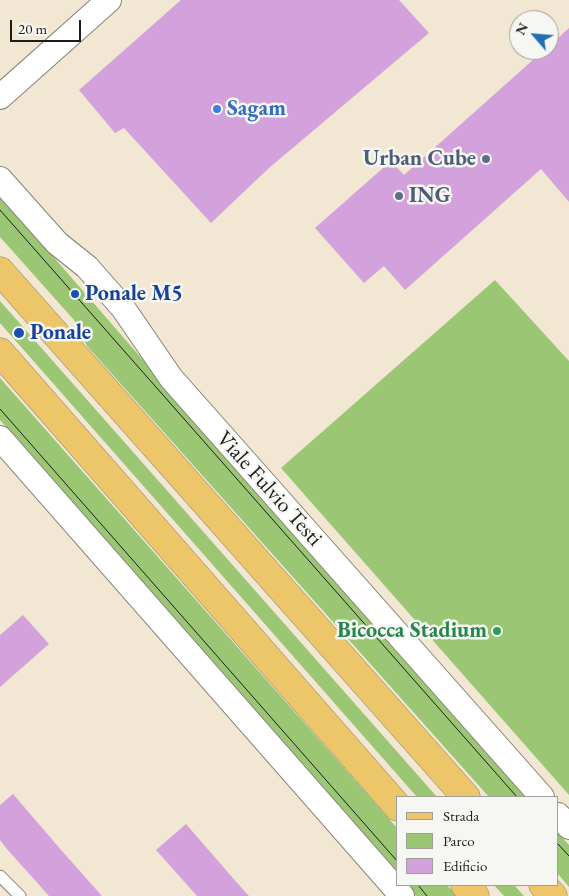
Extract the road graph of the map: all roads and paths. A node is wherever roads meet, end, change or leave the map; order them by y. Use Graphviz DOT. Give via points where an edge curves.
graph roads {
  1 [pos="108,0"];
  2 [pos="0,97"];
  3 [pos="0,179"];
  4 [pos="0,271"];
  5 [pos="0,352"];
  6 [pos="0,438"];
  7 [pos="465,796"];
  8 [pos="541,796"];
  9 [pos="396,805"];
  10 [pos="559,816"];
  11 [pos="569,827"];
  12 [pos="0,876"];
  13 [pos="466,886"];
  14 [pos="544,886"];
  15 [pos="20,896"];
  16 [pos="402,896"];
  17 [pos="475,896"];
  18 [pos="553,896"];
  1 -- 2 [label="street"];
  3 -- 8 [label="street, Viale Fulvio Testi" via="56,243 87,267 123,308 171,378"];
  4 -- 7 [label="main road"];
  5 -- 9 [label="main road"];
  6 -- 16 [label="street"];
  10 -- 11 [label="street"];
  12 -- 15 [label="lane"];
  13 -- 17 [label="main road"];
  14 -- 18 [label="main road"];
}
